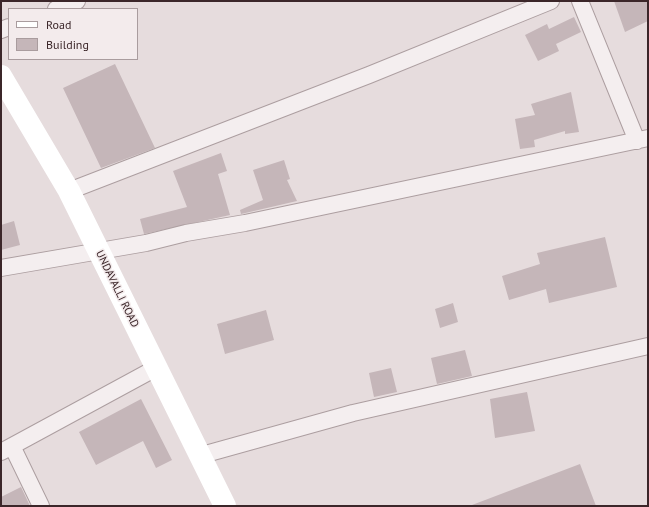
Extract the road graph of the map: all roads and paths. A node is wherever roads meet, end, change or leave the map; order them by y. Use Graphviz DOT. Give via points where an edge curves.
graph roads {
  1 [pos="77,1"];
  2 [pos="551,1"];
  3 [pos="580,1"];
  4 [pos="59,8"];
  5 [pos="1,76"];
  6 [pos="643,139"];
  7 [pos="69,191"];
  8 [pos="98,251"];
  9 [pos="1,268"];
  10 [pos="648,346"];
  11 [pos="156,368"];
  12 [pos="6,449"];
  13 [pos="202,455"];
  14 [pos="41,506"];
  15 [pos="226,506"];
  1 -- 4 [label="street"];
  2 -- 7 [label="street"];
  3 -- 6 [label="street"];
  5 -- 7 [label="main road, UNDAVALLI ROAD"];
  6 -- 8 [label="street" via="245,223 186,233 146,244"];
  7 -- 8 [label="main road, UNDAVALLI ROAD"];
  8 -- 9 [label="street"];
  8 -- 11 [label="main road, UNDAVALLI ROAD"];
  10 -- 13 [label="street" via="353,413"];
  11 -- 12 [label="street"];
  11 -- 13 [label="main road, UNDAVALLI ROAD"];
  12 -- 14 [label="street"];
  13 -- 15 [label="main road, UNDAVALLI ROAD"];
}
